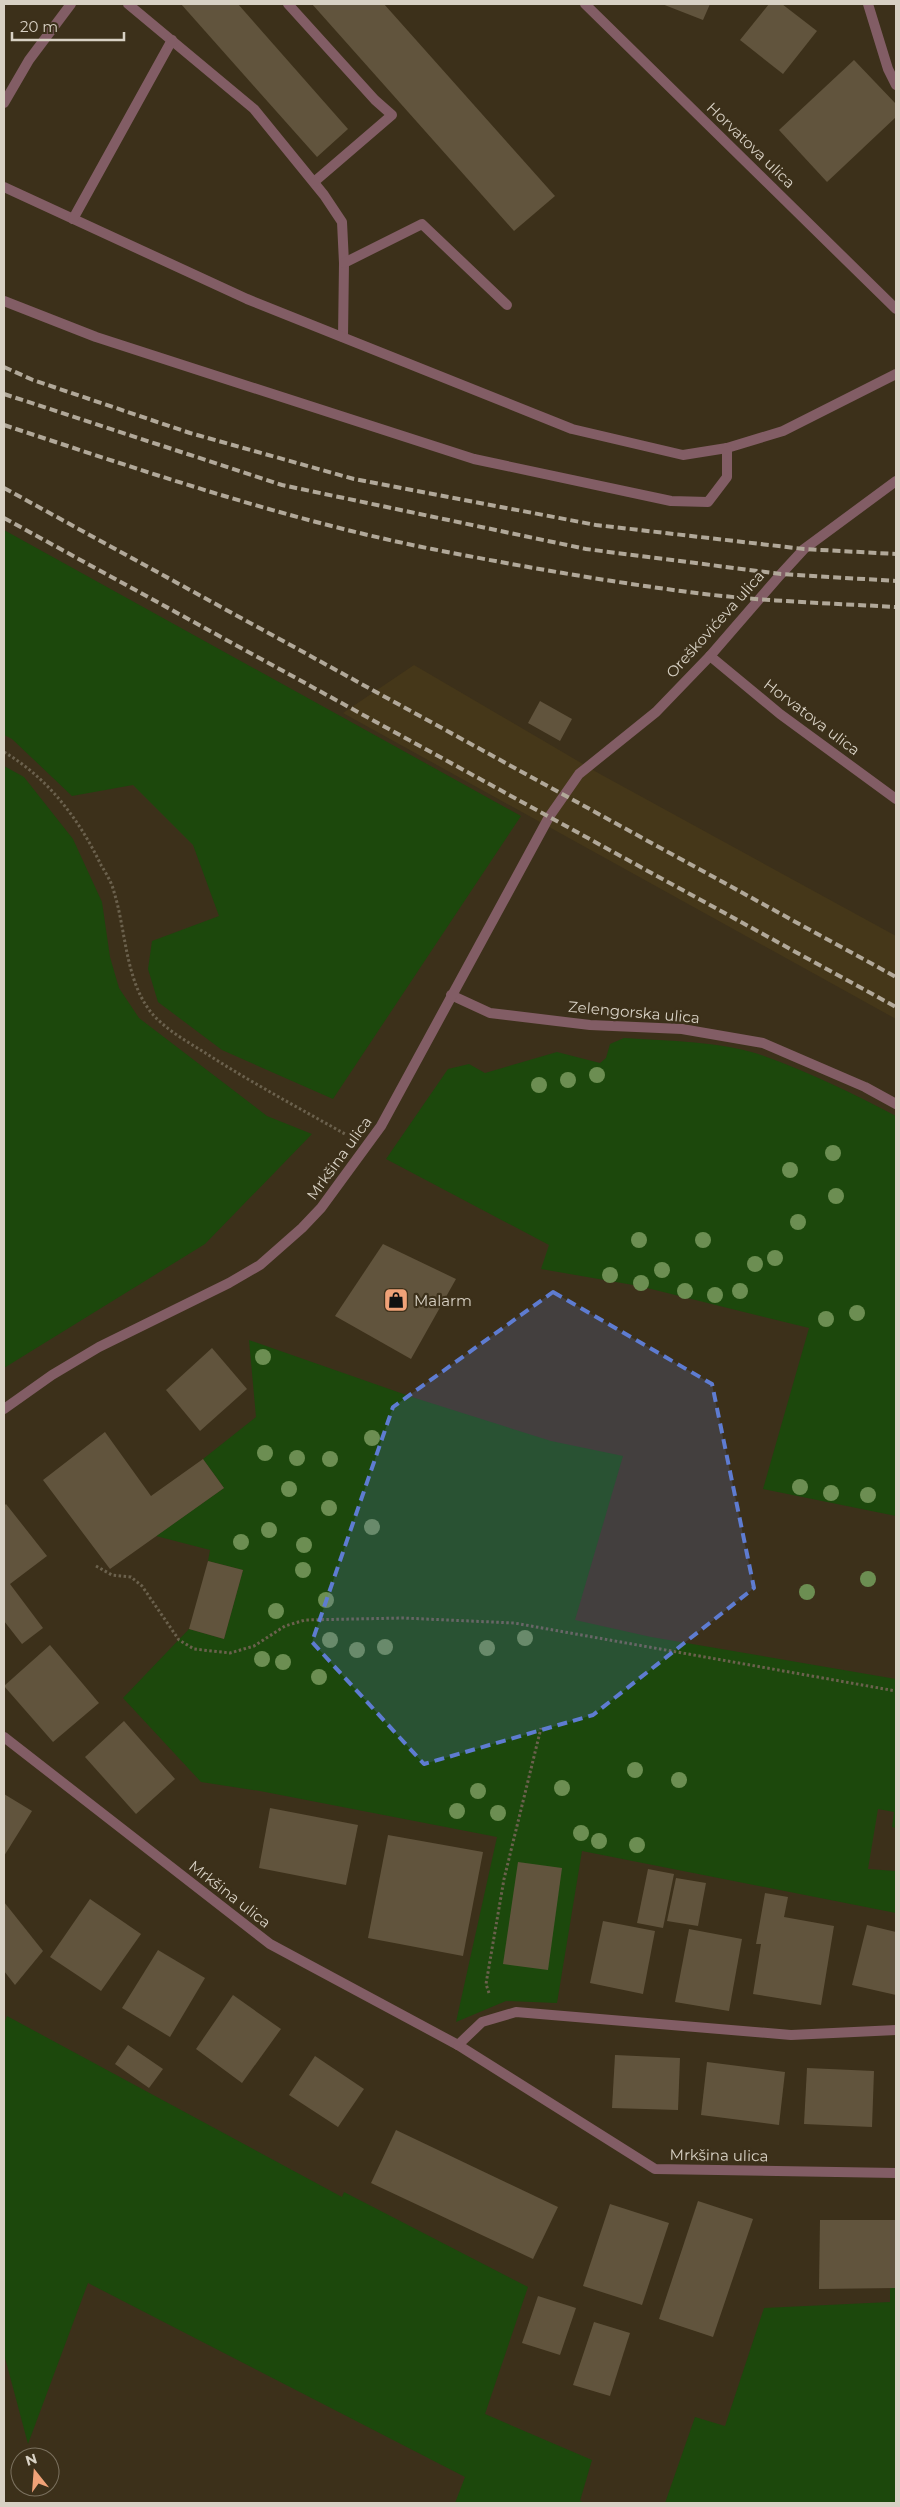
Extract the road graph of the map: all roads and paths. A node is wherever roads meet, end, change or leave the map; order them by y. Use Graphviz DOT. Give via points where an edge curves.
graph roads {
  1 [pos="72,4"];
  2 [pos="128,4"];
  3 [pos="288,4"];
  4 [pos="584,4"];
  5 [pos="868,4"];
  6 [pos="172,40"];
  7 [pos="896,85"];
  8 [pos="4,103"];
  9 [pos="314,182"];
  10 [pos="4,187"];
  11 [pos="73,219"];
  12 [pos="344,263"];
  13 [pos="4,301"];
  14 [pos="506,305"];
  15 [pos="896,308"];
  16 [pos="343,337"];
  17 [pos="896,374"];
  18 [pos="727,448"];
  19 [pos="896,481"];
  20 [pos="710,656"];
  21 [pos="4,752"];
  22 [pos="564,795"];
  23 [pos="896,799"];
  24 [pos="451,995"];
  25 [pos="896,1104"];
  26 [pos="367,1147"];
  27 [pos="4,1409"];
  28 [pos="96,1566"];
  29 [pos="896,1691"];
  30 [pos="541,1728"];
  31 [pos="4,1737"];
  32 [pos="498,2017"];
  33 [pos="896,2030"];
  34 [pos="458,2045"];
  35 [pos="896,2172"];
  1 -- 8 [label="street" via="29,60"];
  2 -- 6 [label="street"];
  3 -- 9 [label="street" via="392,115"];
  4 -- 15 [label="street, Horvatova ulica"];
  5 -- 7 [label="street"];
  6 -- 9 [label="street" via="254,109"];
  6 -- 11 [label="street"];
  9 -- 12 [label="street" via="342,222"];
  10 -- 11 [label="street"];
  11 -- 16 [label="street" via="247,299"];
  12 -- 14 [label="street" via="422,224"];
  12 -- 16 [label="street"];
  13 -- 18 [label="street" via="96,337 474,459 670,501 708,502 727,477"];
  16 -- 18 [label="street" via="572,429 683,455"];
  17 -- 18 [label="street" via="783,431"];
  19 -- 20 [label="street, Oreškovićeva ulica" via="804,549"];
  20 -- 22 [label="street, Oreškovićeva ulica" via="656,712 579,774"];
  20 -- 23 [label="street, Horvatova ulica" via="780,714"];
  21 -- 26 [label="path" via="23,764 63,801 89,840 114,891 128,956 139,990 151,1012 182,1038 239,1074"];
  22 -- 24 [label="street, Mrkšina ulica"];
  24 -- 25 [label="street, Zelengorska ulica" via="490,1013 590,1025 682,1029 763,1044"];
  24 -- 26 [label="street, Mrkšina ulica"];
  26 -- 27 [label="street, Mrkšina ulica" via="321,1208 260,1265 99,1347 52,1374"];
  28 -- 29 [label="path" via="112,1576 131,1577 142,1586 179,1640 194,1649 230,1654 254,1646 285,1626 305,1620 403,1618 514,1623"];
  30 -- 32 [label="path" via="504,1878 486,1984"];
  31 -- 34 [label="street, Mrkšina ulica" via="270,1944"];
  32 -- 33 [label="street" via="516,2012 791,2035"];
  32 -- 34 [label="street" via="482,2022"];
  34 -- 35 [label="street, Mrkšina ulica" via="655,2169"];
}
